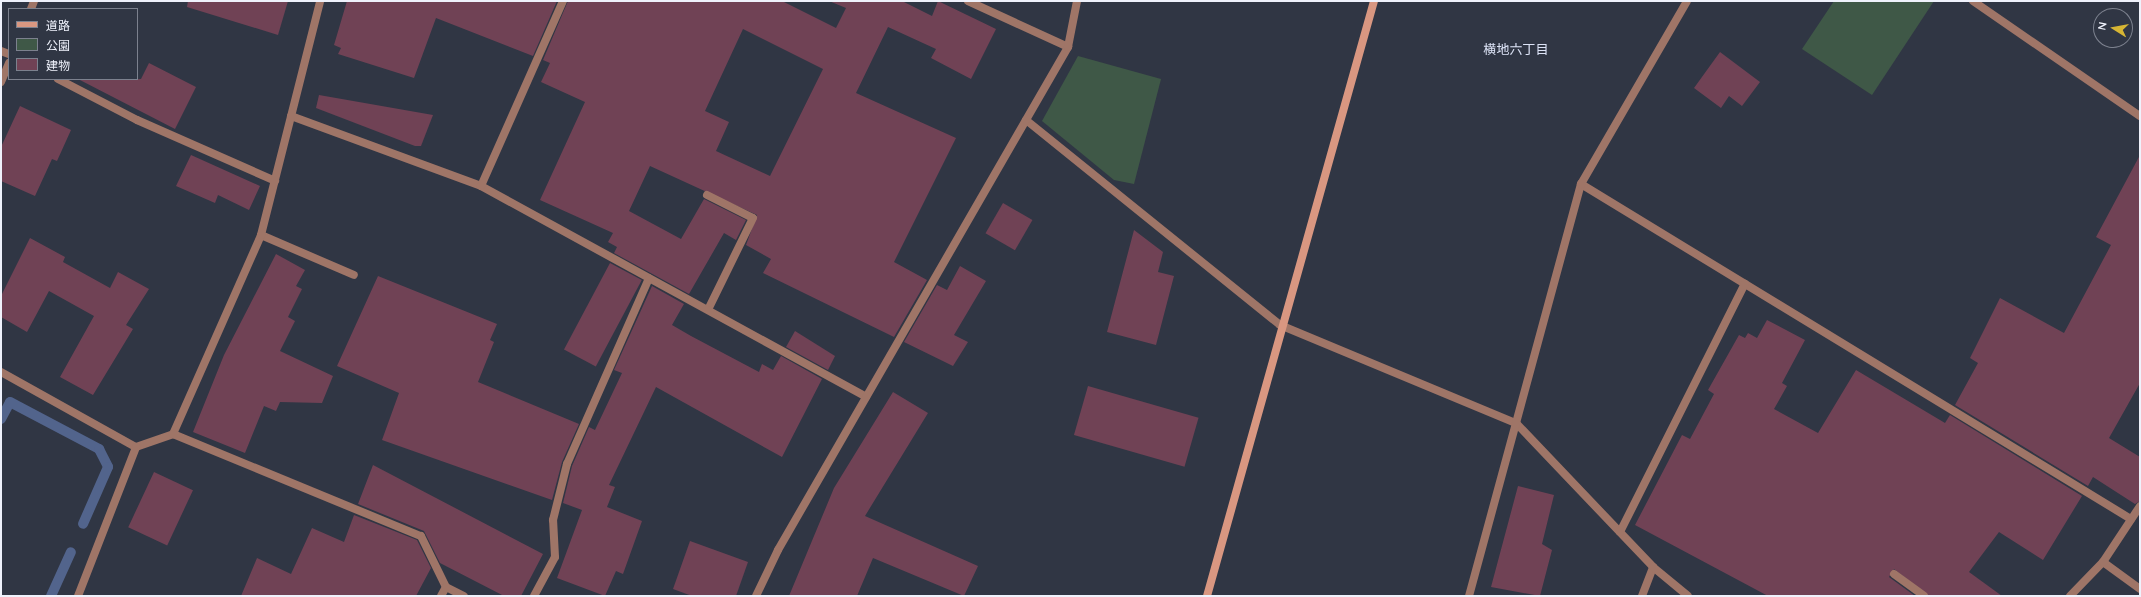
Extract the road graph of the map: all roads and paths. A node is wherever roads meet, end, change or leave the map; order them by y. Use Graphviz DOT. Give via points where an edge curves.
graph roads {
  1 [pos="320,1"];
  2 [pos="563,1"];
  3 [pos="968,1"];
  4 [pos="1077,1"];
  5 [pos="1374,1"];
  6 [pos="1687,1"];
  7 [pos="1972,1"];
  8 [pos="1068,47"];
  9 [pos="8,65"];
  10 [pos="60,80"];
  11 [pos="1,82"];
  12 [pos="291,116"];
  13 [pos="2140,116"];
  14 [pos="1026,120"];
  15 [pos="275,181"];
  16 [pos="1581,184"];
  17 [pos="481,186"];
  18 [pos="707,195"];
  19 [pos="261,236"];
  20 [pos="354,275"];
  21 [pos="649,278"];
  22 [pos="1745,284"];
  23 [pos="708,310"];
  24 [pos="1280,325"];
  25 [pos="1,372"];
  26 [pos="866,397"];
  27 [pos="1516,423"];
  28 [pos="173,434"];
  29 [pos="136,447"];
  30 [pos="2140,506"];
  31 [pos="2131,519"];
  32 [pos="1620,532"];
  33 [pos="2104,562"];
  34 [pos="1653,567"];
  35 [pos="1894,574"];
  36 [pos="446,588"];
  37 [pos="2140,589"];
  38 [pos="78,596"];
  39 [pos="441,596"];
  40 [pos="464,596"];
  41 [pos="534,596"];
  42 [pos="756,596"];
  43 [pos="1207,596"];
  44 [pos="1470,596"];
  45 [pos="1642,596"];
  46 [pos="1688,596"];
  47 [pos="1924,596"];
  48 [pos="2070,596"];
  1 -- 12 [label="street"];
  2 -- 17 [label="street"];
  3 -- 8 [label="street"];
  4 -- 8 [label="street"];
  5 -- 24 [label="street"];
  6 -- 16 [label="street"];
  7 -- 13 [label="street"];
  8 -- 14 [label="street"];
  9 -- 11 [label="street"];
  10 -- 15 [label="street" via="136,120"];
  12 -- 15 [label="street"];
  12 -- 17 [label="street"];
  14 -- 24 [label="street"];
  14 -- 26 [label="street"];
  15 -- 19 [label="street"];
  16 -- 22 [label="street"];
  16 -- 27 [label="street"];
  17 -- 21 [label="street"];
  18 -- 23 [label="street" via="753,218"];
  19 -- 20 [label="street"];
  19 -- 28 [label="street"];
  21 -- 23 [label="street"];
  21 -- 41 [label="street" via="567,464 553,520 555,557"];
  22 -- 31 [label="street"];
  22 -- 32 [label="street"];
  23 -- 26 [label="street"];
  24 -- 27 [label="street"];
  24 -- 43 [label="street"];
  25 -- 29 [label="street"];
  26 -- 42 [label="street" via="778,550"];
  27 -- 32 [label="street"];
  27 -- 44 [label="street"];
  28 -- 29 [label="street"];
  28 -- 36 [label="street" via="421,536"];
  29 -- 38 [label="street"];
  30 -- 31 [label="street"];
  31 -- 33 [label="street"];
  32 -- 34 [label="street"];
  33 -- 37 [label="street"];
  33 -- 48 [label="street"];
  34 -- 45 [label="street"];
  34 -- 46 [label="street"];
  35 -- 47 [label="street"];
  36 -- 39 [label="street"];
  36 -- 40 [label="street"];
}
